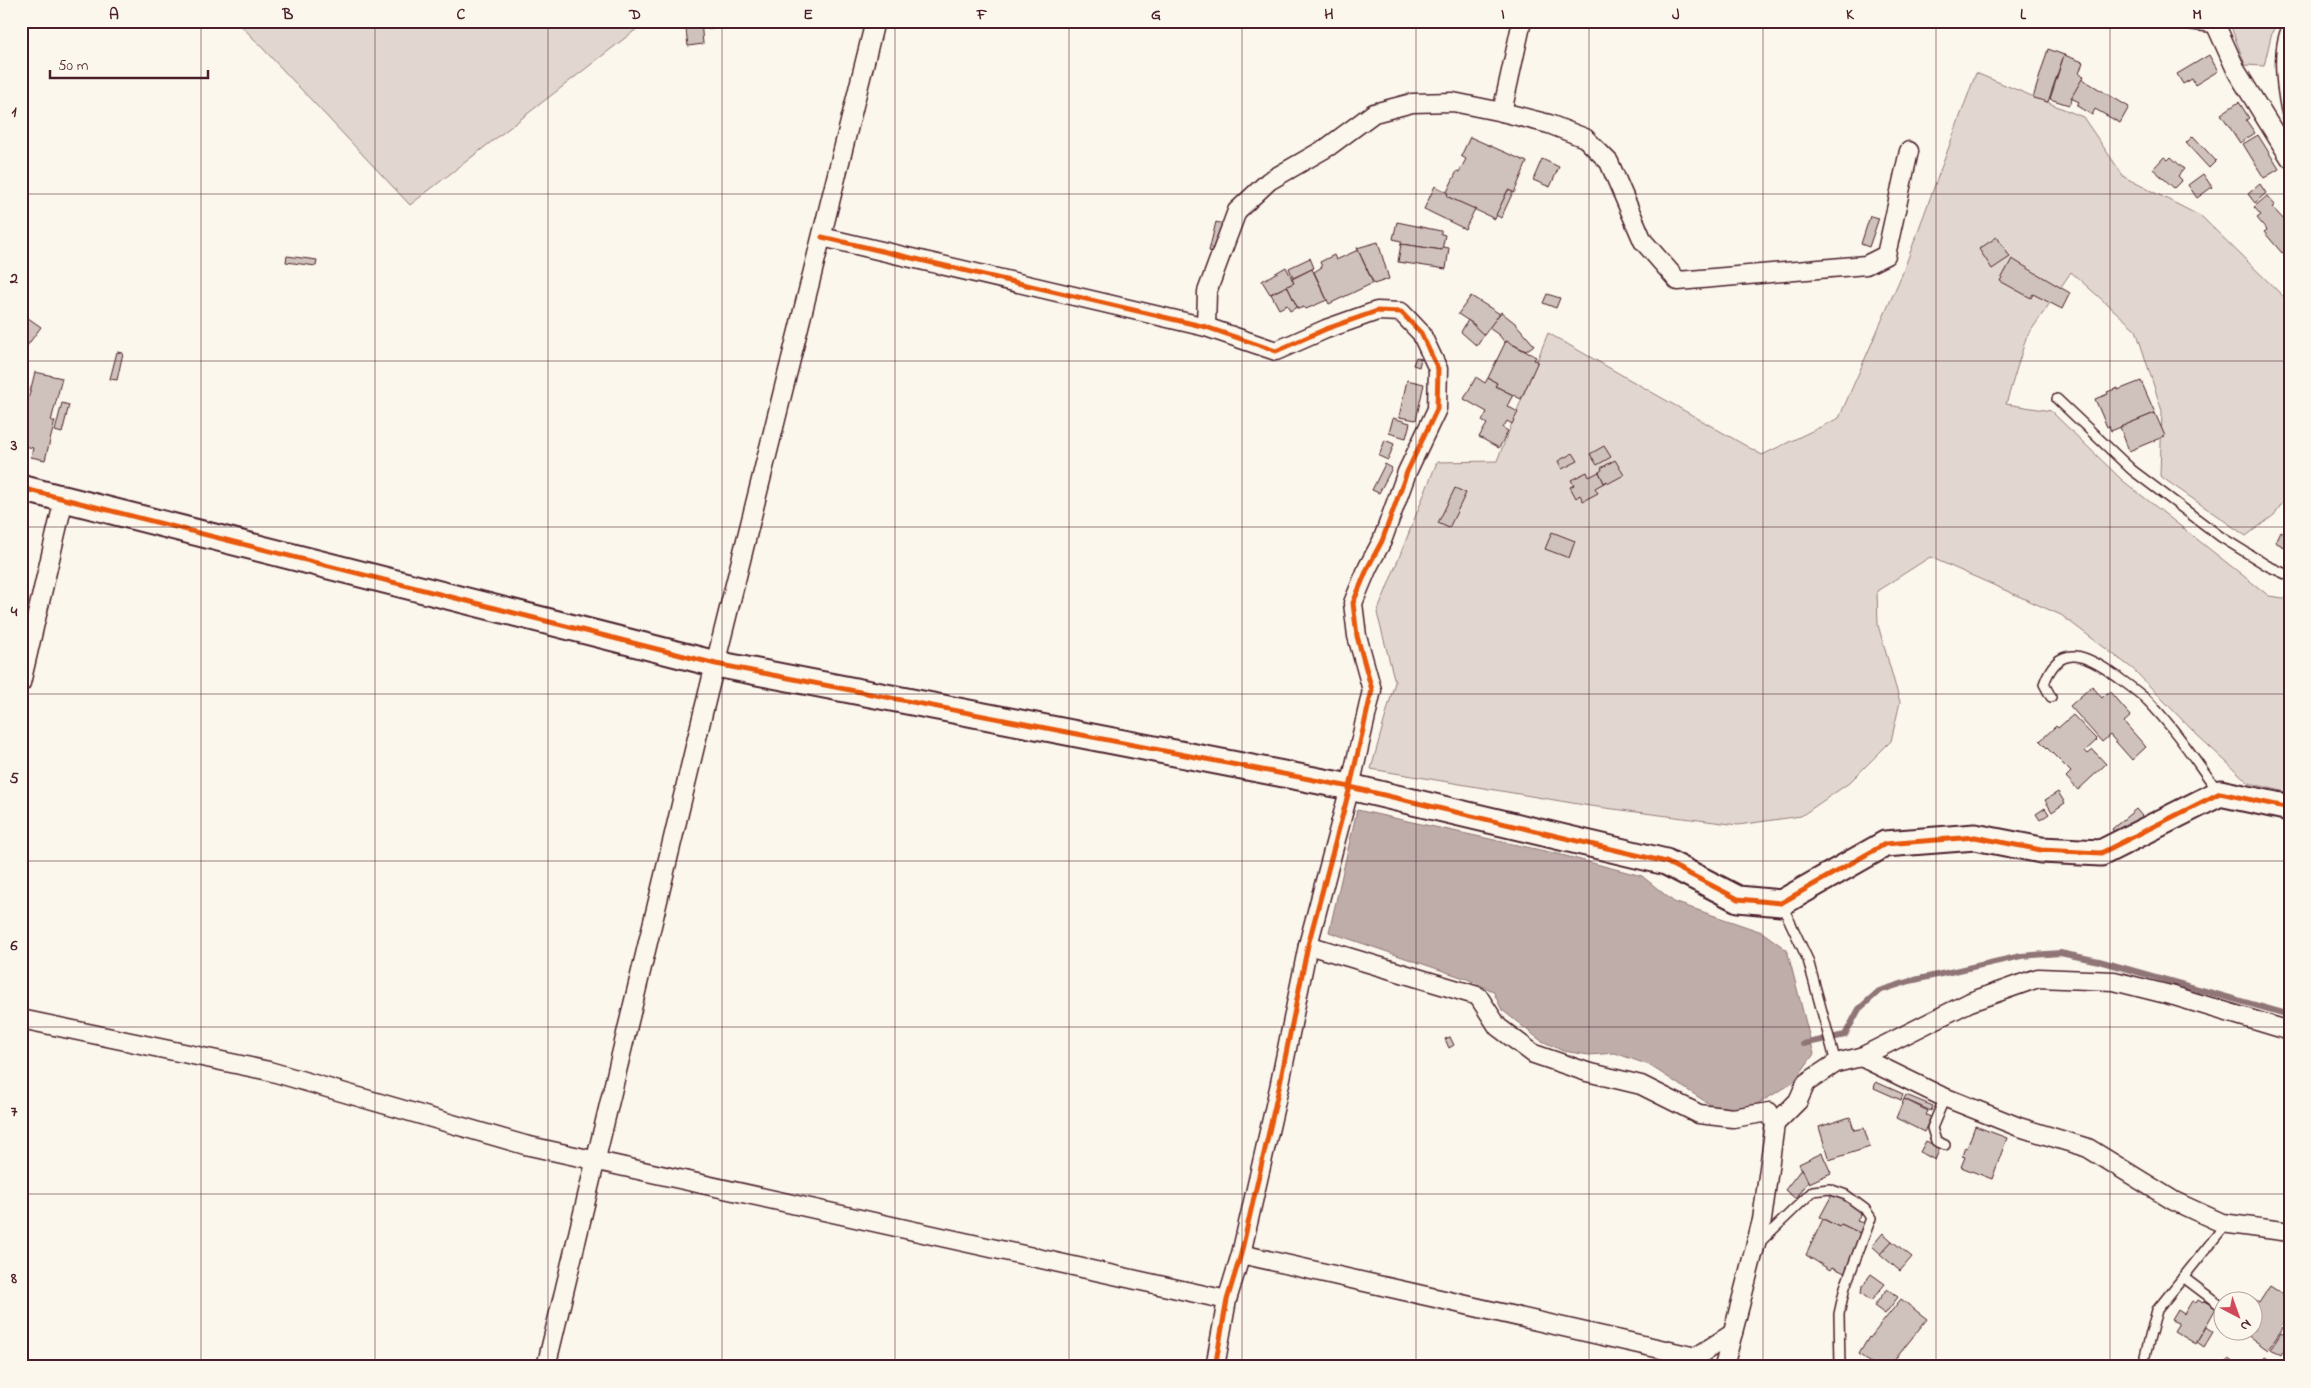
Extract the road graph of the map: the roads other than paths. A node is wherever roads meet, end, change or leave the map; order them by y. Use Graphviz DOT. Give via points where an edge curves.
graph roads {
  1 [pos="874,21"];
  2 [pos="1522,21"];
  3 [pos="2160,21"];
  4 [pos="2290,22"];
  5 [pos="2216,25"];
  6 [pos="1502,112"];
  7 [pos="2290,129"];
  8 [pos="1909,151"];
  9 [pos="2290,158"];
  10 [pos="822,238"];
  11 [pos="1206,327"];
  12 [pos="2057,399"];
  13 [pos="21,488"];
  14 [pos="64,499"];
  15 [pos="2290,576"];
  16 [pos="716,664"];
  17 [pos="21,683"];
  18 [pos="2051,697"];
  19 [pos="1350,787"];
  20 [pos="2220,793"];
  21 [pos="2288,809"];
  22 [pos="1781,904"];
  23 [pos="1308,945"];
  24 [pos="21,1019"];
  25 [pos="2290,1031"];
  26 [pos="1861,1057"];
  27 [pos="1836,1062"];
  28 [pos="1945,1097"];
  29 [pos="1775,1124"];
  30 [pos="1945,1145"];
  31 [pos="594,1161"];
  32 [pos="2226,1224"];
  33 [pos="2290,1232"];
  34 [pos="1756,1246"];
  35 [pos="1241,1254"];
  36 [pos="2183,1277"];
  37 [pos="1227,1300"];
  38 [pos="2214,1300"];
  39 [pos="1733,1333"];
  40 [pos="2145,1356"];
  41 [pos="546,1367"];
  42 [pos="1215,1367"];
  43 [pos="1724,1367"];
  44 [pos="1840,1367"];
  1 -- 10 [label="street"];
  2 -- 6 [label="street"];
  3 -- 5 [label="lane"];
  4 -- 7 [label="lane" via="2280,57"];
  5 -- 9 [label="street" via="2237,72"];
  6 -- 8 [label="street" via="1549,124 1585,138 1609,162 1643,241 1678,282 1866,265 1886,256"];
  6 -- 11 [label="street" via="1453,102 1412,103 1374,113 1328,147 1269,181 1237,211 1207,292"];
  10 -- 11 [label="street"];
  10 -- 16 [label="street"];
  11 -- 19 [label="street" via="1276,351 1377,311 1401,312 1420,332 1438,368 1438,409 1407,472 1382,541 1353,603 1356,636 1372,690"];
  12 -- 15 [label="lane" via="2132,470 2221,537"];
  13 -- 14 [label="street"];
  14 -- 16 [label="street"];
  14 -- 17 [label="street"];
  16 -- 19 [label="street"];
  16 -- 31 [label="street"];
  18 -- 20 [label="lane" via="2044,684 2049,668 2061,658 2076,655 2096,662 2148,701"];
  19 -- 22 [label="street" via="1666,862 1738,899"];
  19 -- 23 [label="street"];
  20 -- 21 [label="street"];
  20 -- 22 [label="street" via="2101,853 2041,850 1975,837 1885,844"];
  22 -- 27 [label="lane" via="1808,960"];
  23 -- 29 [label="street" via="1478,996 1498,1027 1534,1054 1587,1072 1641,1085 1699,1114 1733,1118 1769,1112"];
  23 -- 35 [label="street"];
  24 -- 31 [label="street" via="269,1071 525,1145"];
  25 -- 26 [label="street" via="2114,981 2038,978 1970,1002"];
  26 -- 27 [label="street"];
  26 -- 28 [label="street"];
  27 -- 29 [label="street" via="1806,1083 1798,1101"];
  28 -- 30 [label="lane" via="1932,1128 1936,1140"];
  28 -- 32 [label="street" via="2019,1127 2088,1148 2174,1201"];
  29 -- 34 [label="street"];
  31 -- 37 [label="street"];
  31 -- 41 [label="street"];
  32 -- 33 [label="street"];
  32 -- 36 [label="lane"];
  34 -- 39 [label="street"];
  34 -- 44 [label="lane" via="1813,1191 1829,1189 1846,1195 1865,1209 1870,1218 1852,1262 1840,1314"];
  35 -- 37 [label="street"];
  35 -- 39 [label="street" via="1696,1357"];
  36 -- 38 [label="lane"];
  36 -- 40 [label="lane" via="2157,1310"];
  37 -- 42 [label="street"];
  39 -- 43 [label="street"];
}
